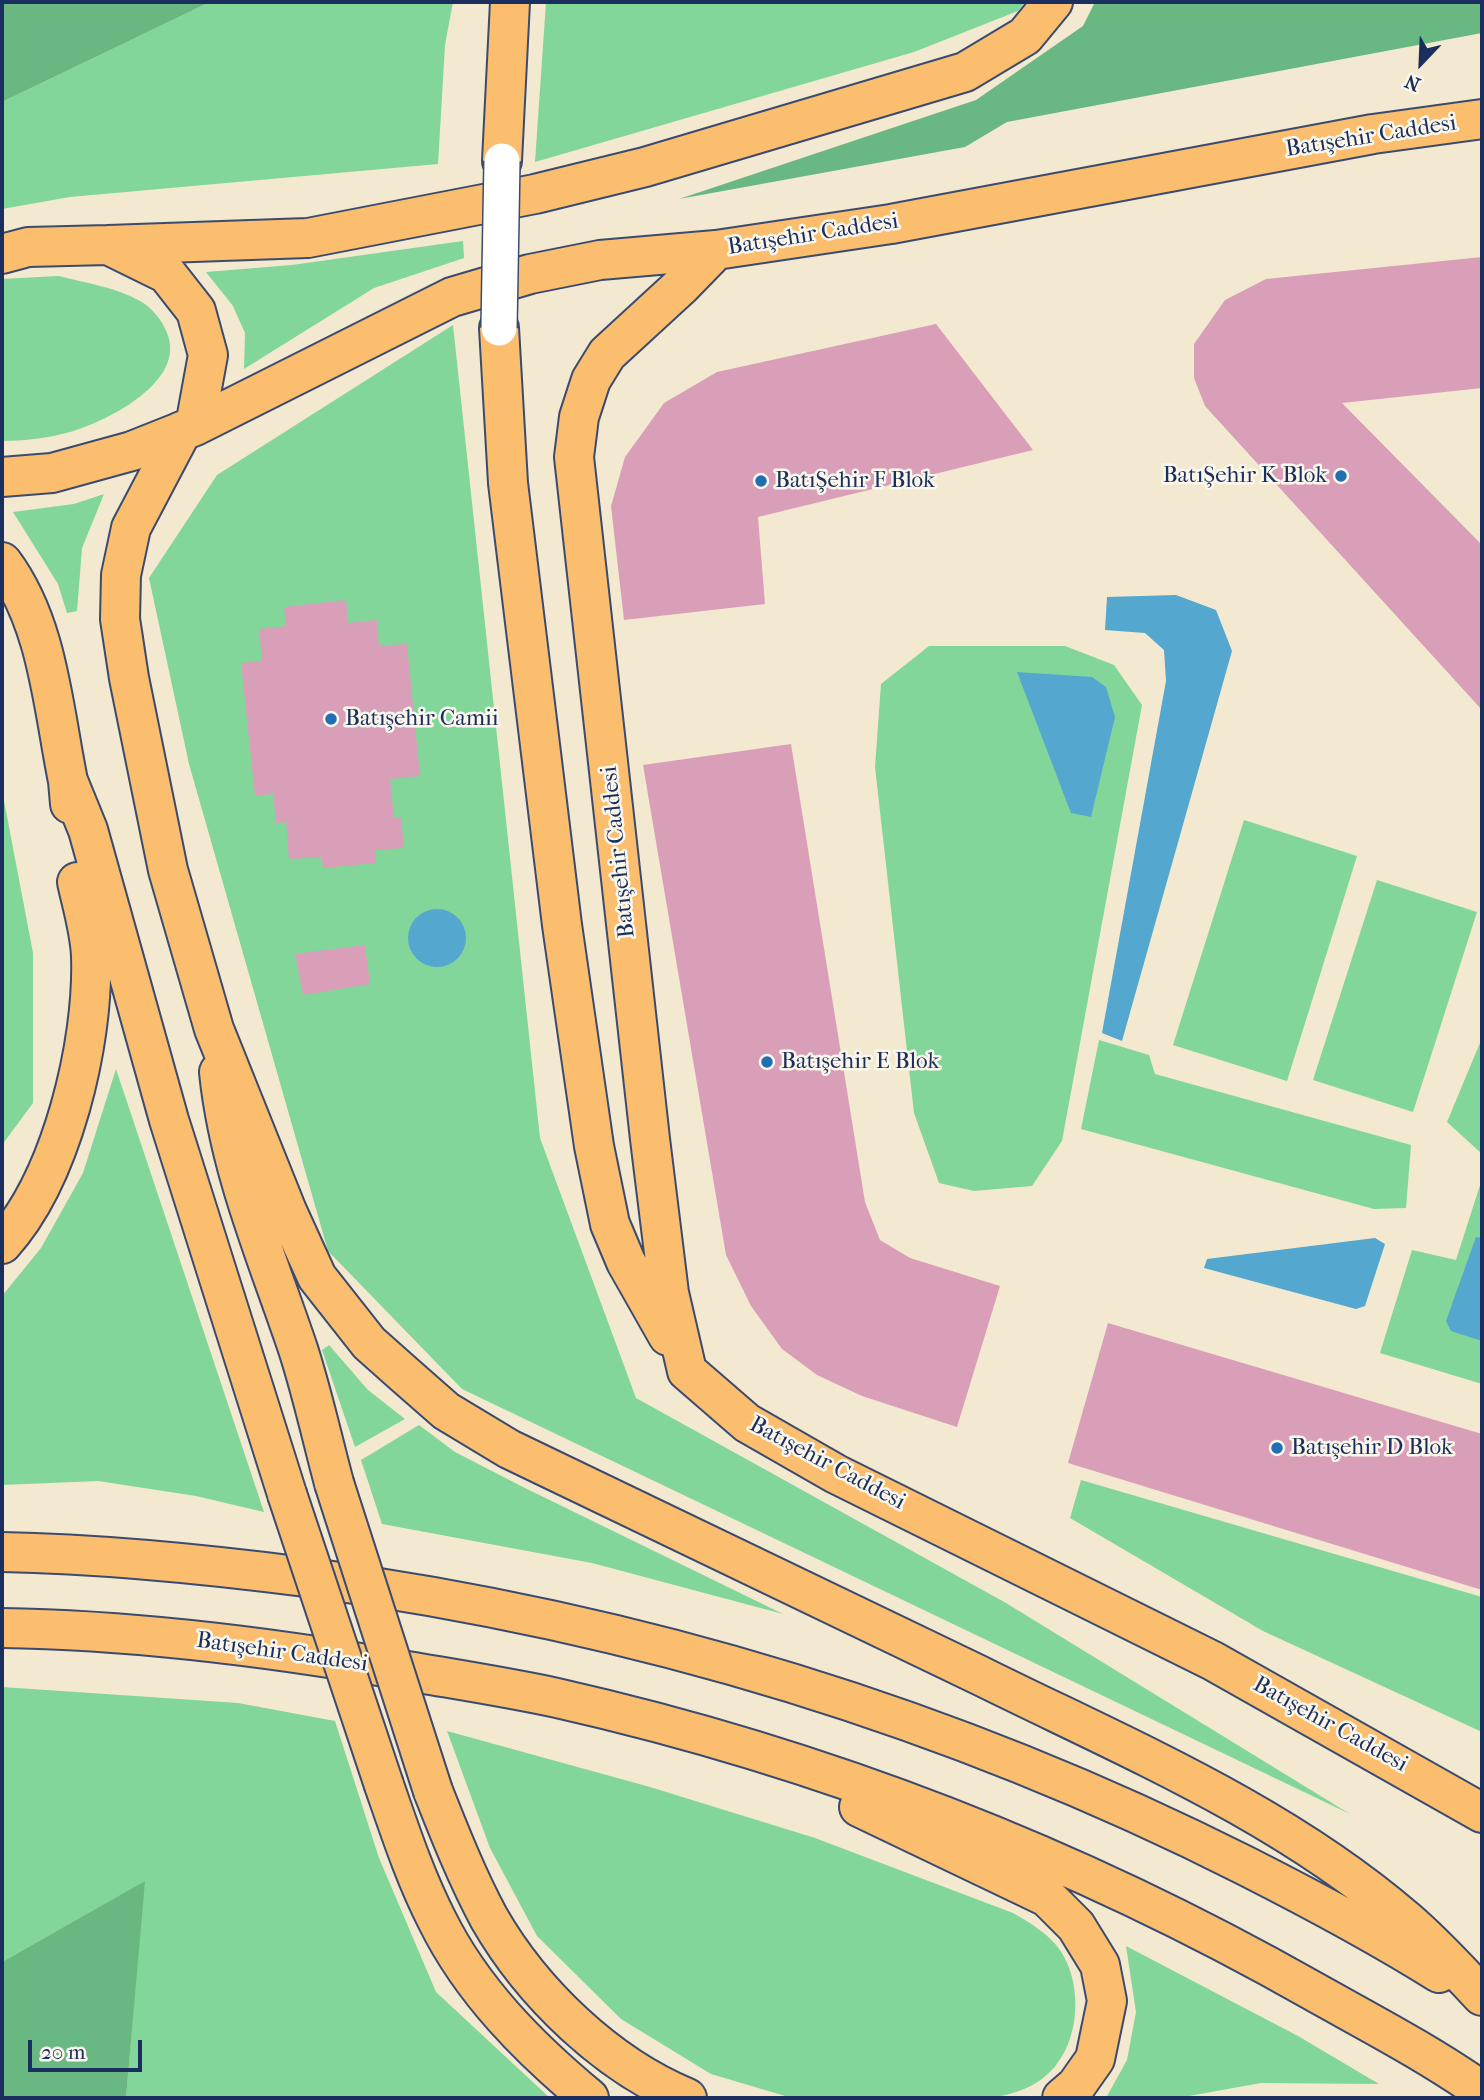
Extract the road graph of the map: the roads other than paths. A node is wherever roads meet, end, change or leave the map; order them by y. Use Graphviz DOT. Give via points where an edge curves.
graph roads {
  1 [pos="510,2"];
  2 [pos="1052,2"];
  3 [pos="1482,118"];
  4 [pos="502,161"];
  5 [pos="108,245"];
  6 [pos="716,250"];
  7 [pos="2,254"];
  8 [pos="499,328"];
  9 [pos="189,428"];
  10 [pos="2,477"];
  11 [pos="2,562"];
  12 [pos="68,780"];
  13 [pos="214,1028"];
  14 [pos="2,1244"];
  15 [pos="687,1371"];
  16 [pos="2,1552"];
  17 [pos="2,1628"];
  18 [pos="715,1739"];
  19 [pos="1482,1813"];
  20 [pos="1482,1998"];
  21 [pos="1482,2091"];
  22 [pos="589,2098"];
  23 [pos="687,2098"];
  24 [pos="1062,2098"];
  1 -- 4 [label="main road"];
  2 -- 5 [label="main road" via="1025,36 965,72 645,167 535,194 308,238"];
  3 -- 6 [label="main road, Batışehir Caddesi" via="891,224"];
  4 -- 8 [label="street, bridge"];
  5 -- 7 [label="main road" via="28,247"];
  5 -- 9 [label="main road" via="167,274 196,312 208,355"];
  6 -- 9 [label="main road" via="600,260 452,297"];
  6 -- 15 [label="main road, Batışehir Caddesi" via="607,354 591,380 579,417 574,457 669,1293"];
  8 -- 15 [label="main road" via="508,483 594,1146 610,1224"];
  9 -- 10 [label="main road" via="132,451 51,473"];
  9 -- 13 [label="main road" via="131,528 121,575 120,619 169,870"];
  11 -- 12 [label="main road" via="18,583 36,628"];
  12 -- 14 [label="main road" via="76,881 91,952 92,1004 67,1116 41,1183"];
  12 -- 22 [label="main road, bridge" via="88,830 165,1107 287,1494 412,1864 438,1922 472,1977 548,2064"];
  13 -- 20 [label="main road" via="317,1277 369,1343 446,1411 509,1449 1218,1793 1363,1886 1407,1921"];
  13 -- 23 [label="main road, bridge" via="223,1118 245,1203 299,1351 334,1483 433,1791 459,1857 490,1919 534,1980 573,2022 615,2056"];
  15 -- 19 [label="main road, Batışehir Caddesi" via="747,1423 836,1474 1213,1661"];
  16 -- 20 [label="main road" via="159,1559 411,1591 546,1616 790,1681 1020,1763 1150,1818 1316,1903"];
  17 -- 18 [label="main road, Batışehir Caddesi" via="148,1636 315,1655 556,1698"];
  18 -- 21 [label="main road, Batışehir Caddesi" via="873,1790 1060,1863 1228,1943 1437,2059"];
  18 -- 24 [label="main road" via="1047,1896 1076,1926 1100,1965 1107,2001 1095,2059"];
}
